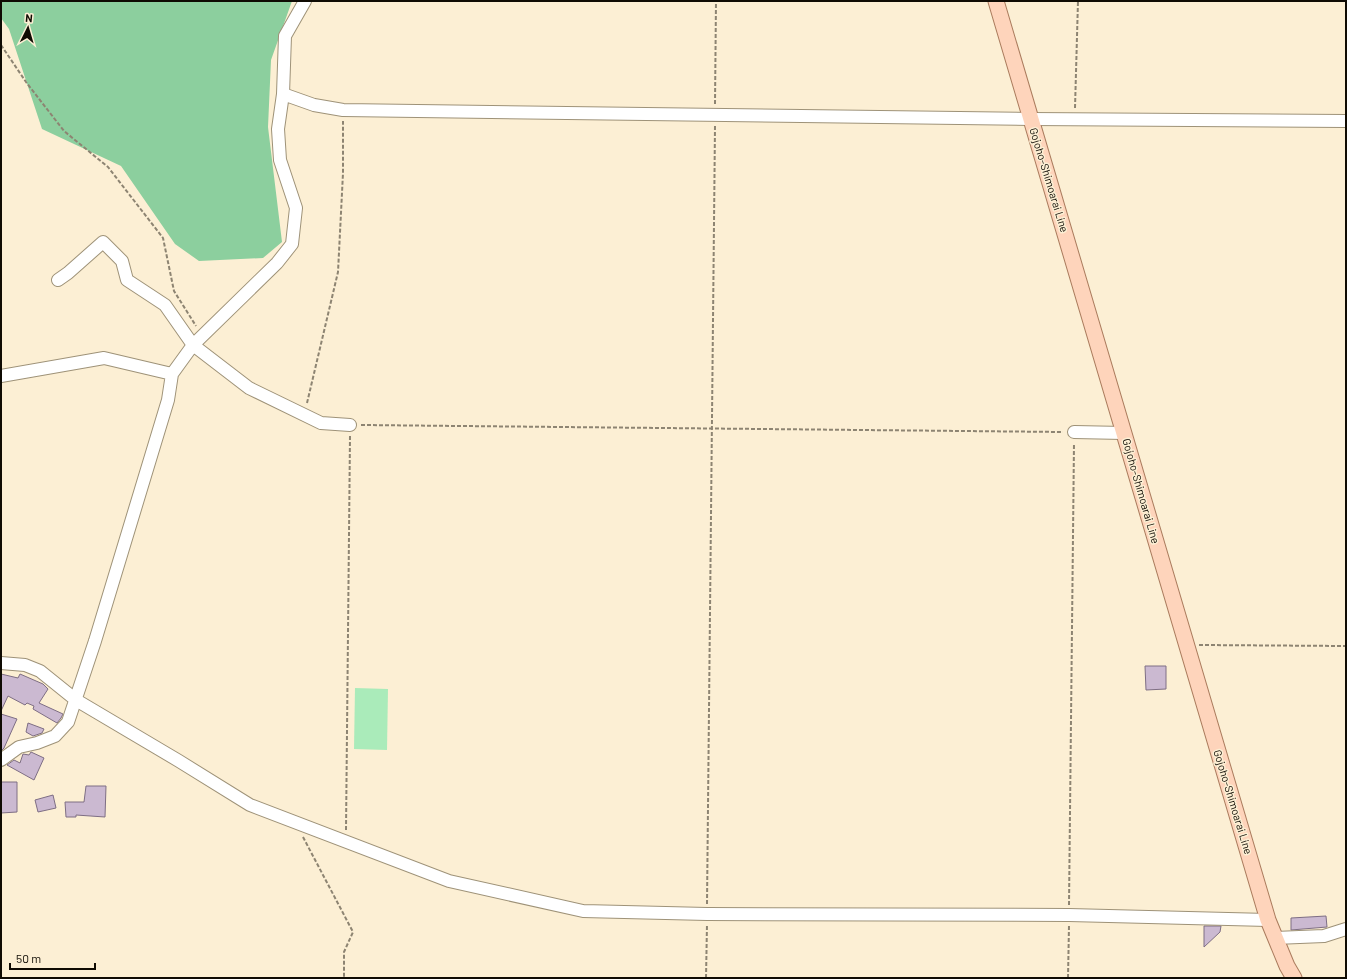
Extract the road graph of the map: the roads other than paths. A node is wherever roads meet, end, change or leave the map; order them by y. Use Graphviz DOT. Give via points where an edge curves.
graph roads {
  1 [pos="305,1"];
  2 [pos="996,1"];
  3 [pos="282,94"];
  4 [pos="1030,119"];
  5 [pos="1346,121"];
  6 [pos="58,280"];
  7 [pos="193,345"];
  8 [pos="172,374"];
  9 [pos="1,376"];
  10 [pos="350,425"];
  11 [pos="1074,432"];
  12 [pos="1124,433"];
  13 [pos="1,663"];
  14 [pos="76,700"];
  15 [pos="1,760"];
  16 [pos="1268,920"];
  17 [pos="1346,929"];
  18 [pos="1275,938"];
  19 [pos="1294,978"];
  1 -- 3 [label="street" via="285,36"];
  2 -- 4 [label="main road, Gojoho-Shimoarai Line"];
  3 -- 4 [label="street" via="343,110"];
  3 -- 7 [label="street" via="278,129 280,160 296,208 292,244 277,263"];
  4 -- 5 [label="street"];
  4 -- 12 [label="main road, Gojoho-Shimoarai Line"];
  6 -- 7 [label="street" via="103,242 122,260 127,280 165,306"];
  7 -- 8 [label="street"];
  7 -- 10 [label="street" via="249,388 303,416 321,423"];
  8 -- 9 [label="street" via="104,358"];
  8 -- 14 [label="street" via="168,400"];
  11 -- 12 [label="street"];
  12 -- 16 [label="main road, Gojoho-Shimoarai Line"];
  13 -- 14 [label="street" via="24,664 40,671"];
  14 -- 15 [label="street" via="68,722 55,736 19,747"];
  14 -- 16 [label="street" via="250,805 449,881 583,911 1069,915"];
  16 -- 18 [label="main road, Gojoho-Shimoarai Line"];
  17 -- 18 [label="street" via="1324,936"];
  18 -- 19 [label="main road, Gojoho-Shimoarai Line"];
}
